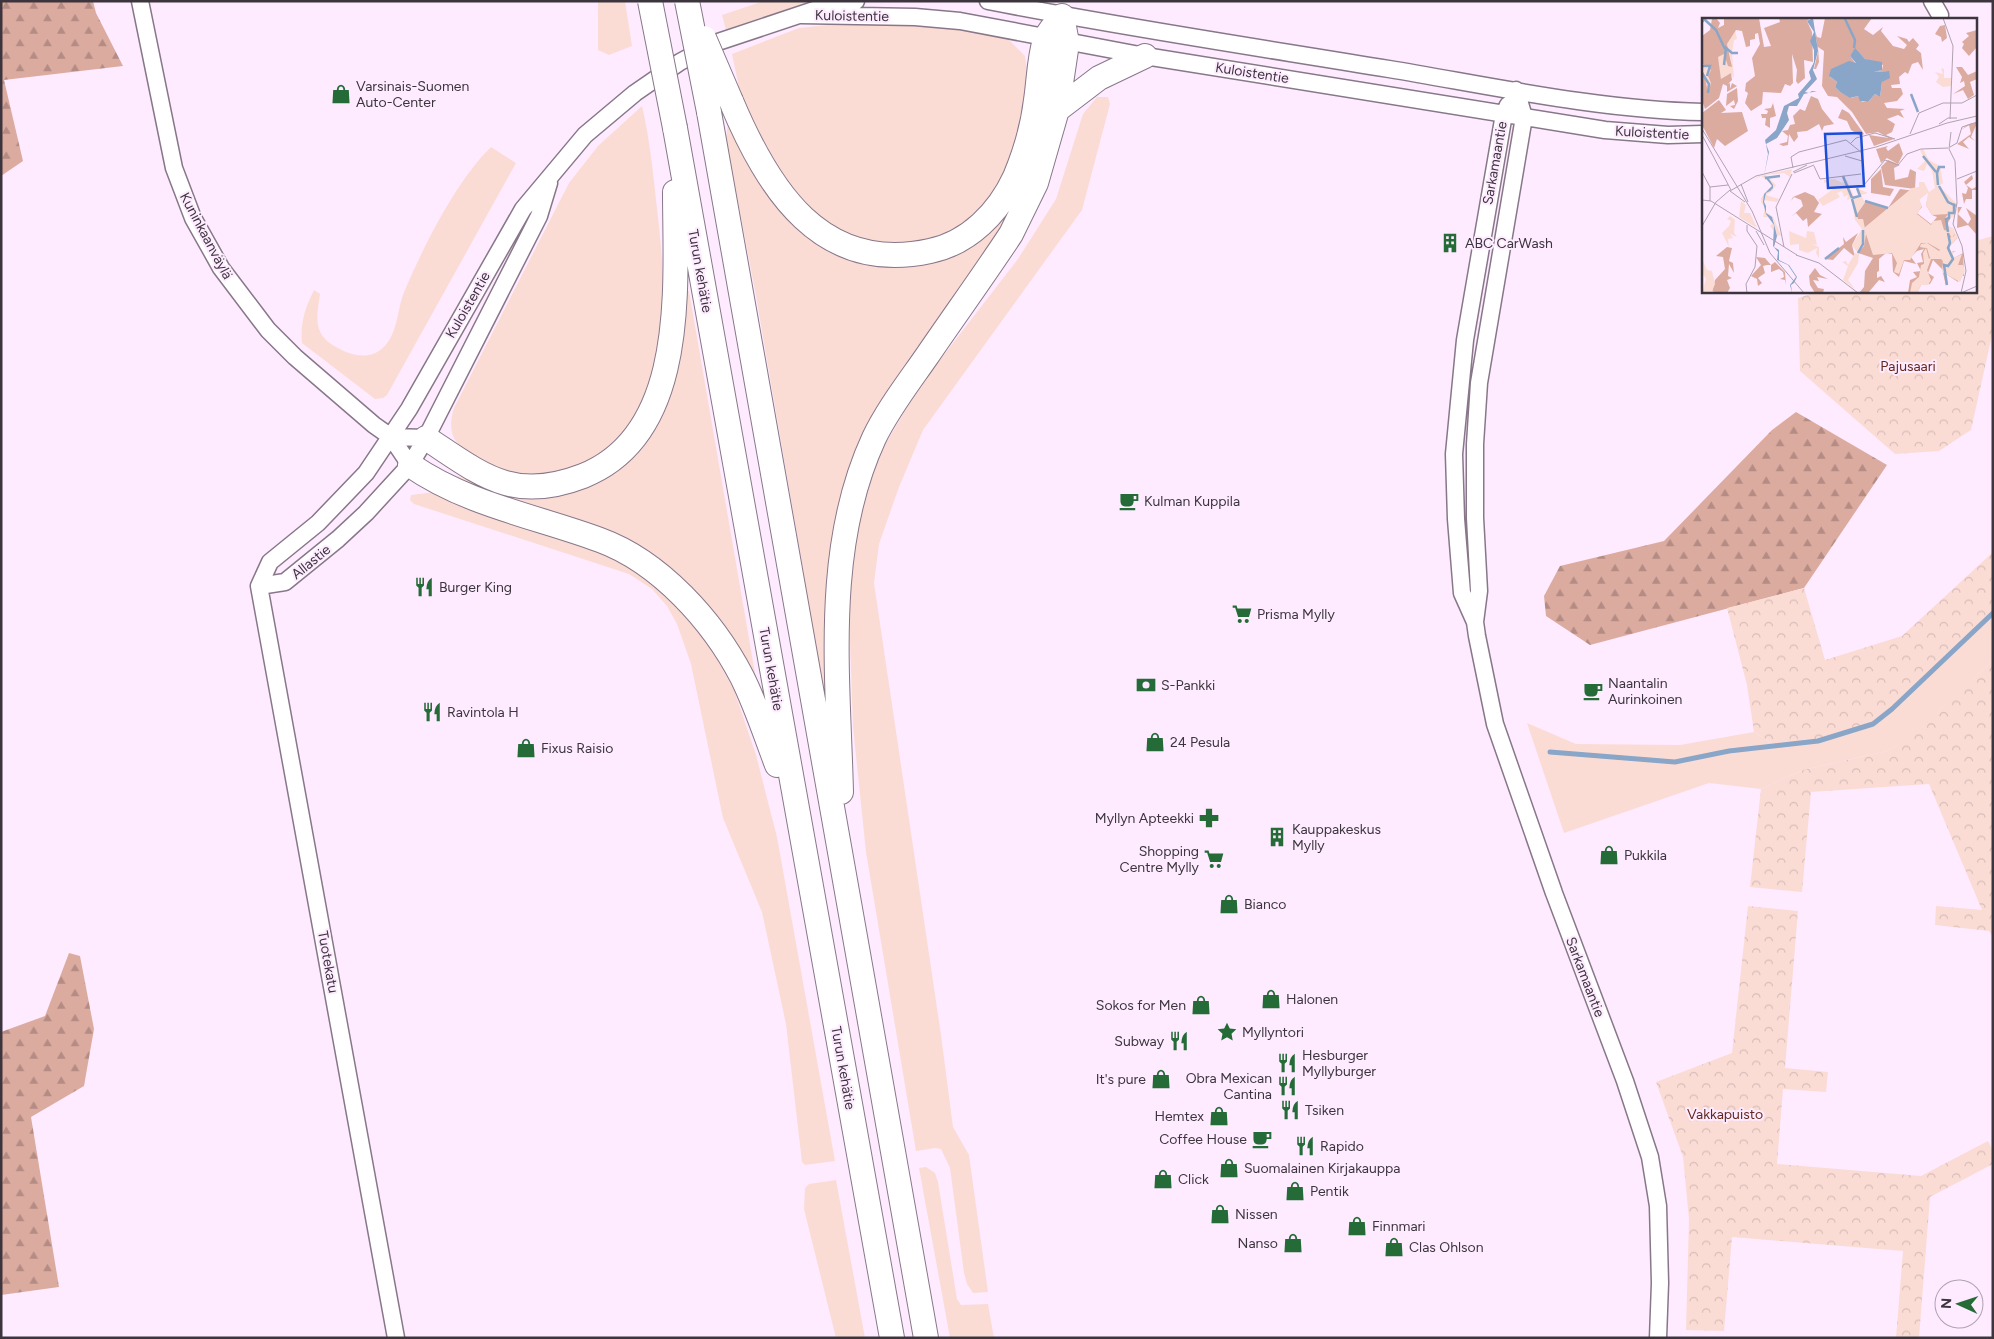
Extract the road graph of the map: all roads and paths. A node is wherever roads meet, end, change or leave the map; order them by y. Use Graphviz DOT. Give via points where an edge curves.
graph roads {
  1 [pos="140,1"];
  2 [pos="650,1"];
  3 [pos="688,1"];
  4 [pos="856,1"];
  5 [pos="988,1"];
  6 [pos="801,15"];
  7 [pos="1062,16"];
  8 [pos="1056,41"];
  9 [pos="1145,56"];
  10 [pos="1516,90"];
  11 [pos="1057,110"];
  12 [pos="1702,112"];
  13 [pos="1504,114"];
  14 [pos="1524,117"];
  15 [pos="674,128"];
  16 [pos="1702,134"];
  17 [pos="550,178"];
  18 [pos="391,437"];
  19 [pos="426,438"];
  20 [pos="410,465"];
  21 [pos="259,586"];
  22 [pos="1475,622"];
  23 [pos="799,826"];
  24 [pos="843,874"];
  25 [pos="396,1338"];
  26 [pos="892,1338"];
  27 [pos="926,1338"];
  28 [pos="1658,1338"];
  1 -- 18 [label="street, Kuninkaanväylä" via="174,168 193,218 221,268 250,309 280,342"];
  2 -- 15 [label="highway, Turun kehätie, bridge"];
  3 -- 8 [label="highway, bridge" via="768,178 817,231 839,244 867,254 918,254 947,247 991,215 1021,161"];
  3 -- 24 [label="highway, bridge"];
  4 -- 6 [label="street, Kuloistentie" via="829,5"];
  5 -- 7 [label="street, Kuloistentie"];
  6 -- 8 [label="street, Kuloistentie" via="948,20"];
  6 -- 17 [label="street, Kuloistentie" via="715,43 680,62 617,105 586,135"];
  7 -- 8 [label="highway"];
  7 -- 10 [label="street, Kuloistentie"];
  8 -- 9 [label="street, Kuloistentie"];
  8 -- 11 [label="highway"];
  9 -- 11 [label="highway" via="1099,78"];
  9 -- 13 [label="street, Kuloistentie"];
  10 -- 12 [label="street, Kuloistentie" via="1625,106"];
  10 -- 13 [label="street, Sarkamaantie"];
  10 -- 14 [label="street, Sarkamaantie"];
  11 -- 24 [label="highway" via="1046,156 1028,205 893,406 875,436 855,488 842,543 838,584"];
  13 -- 14 [label="street, Kuloistentie"];
  13 -- 22 [label="street, Sarkamaantie" via="1465,340 1454,454 1462,593"];
  14 -- 16 [label="street, Kuloistentie" via="1606,130"];
  14 -- 22 [label="street, Sarkamaantie" via="1479,383 1475,444 1479,591"];
  15 -- 19 [label="highway" via="672,333 659,390 651,411 632,440 614,459 596,471 567,482 535,487 483,476"];
  15 -- 23 [label="highway, Turun kehätie"];
  17 -- 18 [label="street, Kuloistentie" via="523,209"];
  17 -- 19 [label="street, Kuloistentie" via="539,216"];
  18 -- 19 [label="street"];
  18 -- 20 [label="street, Kuninkaanväylä"];
  18 -- 21 [label="street, Allastie" via="366,473 338,503 270,562"];
  19 -- 20 [label="street, Allastie"];
  20 -- 21 [label="street, Allastie" via="366,514 319,555 285,582"];
  20 -- 23 [label="highway" via="456,492 602,540 657,572 677,589 706,623 742,676"];
  21 -- 25 [label="street, Tuotekatu"];
  22 -- 28 [label="street, Sarkamaantie" via="1495,724 1650,1157 1658,1206"];
  23 -- 26 [label="highway, Turun kehätie"];
  24 -- 27 [label="highway"];
}
